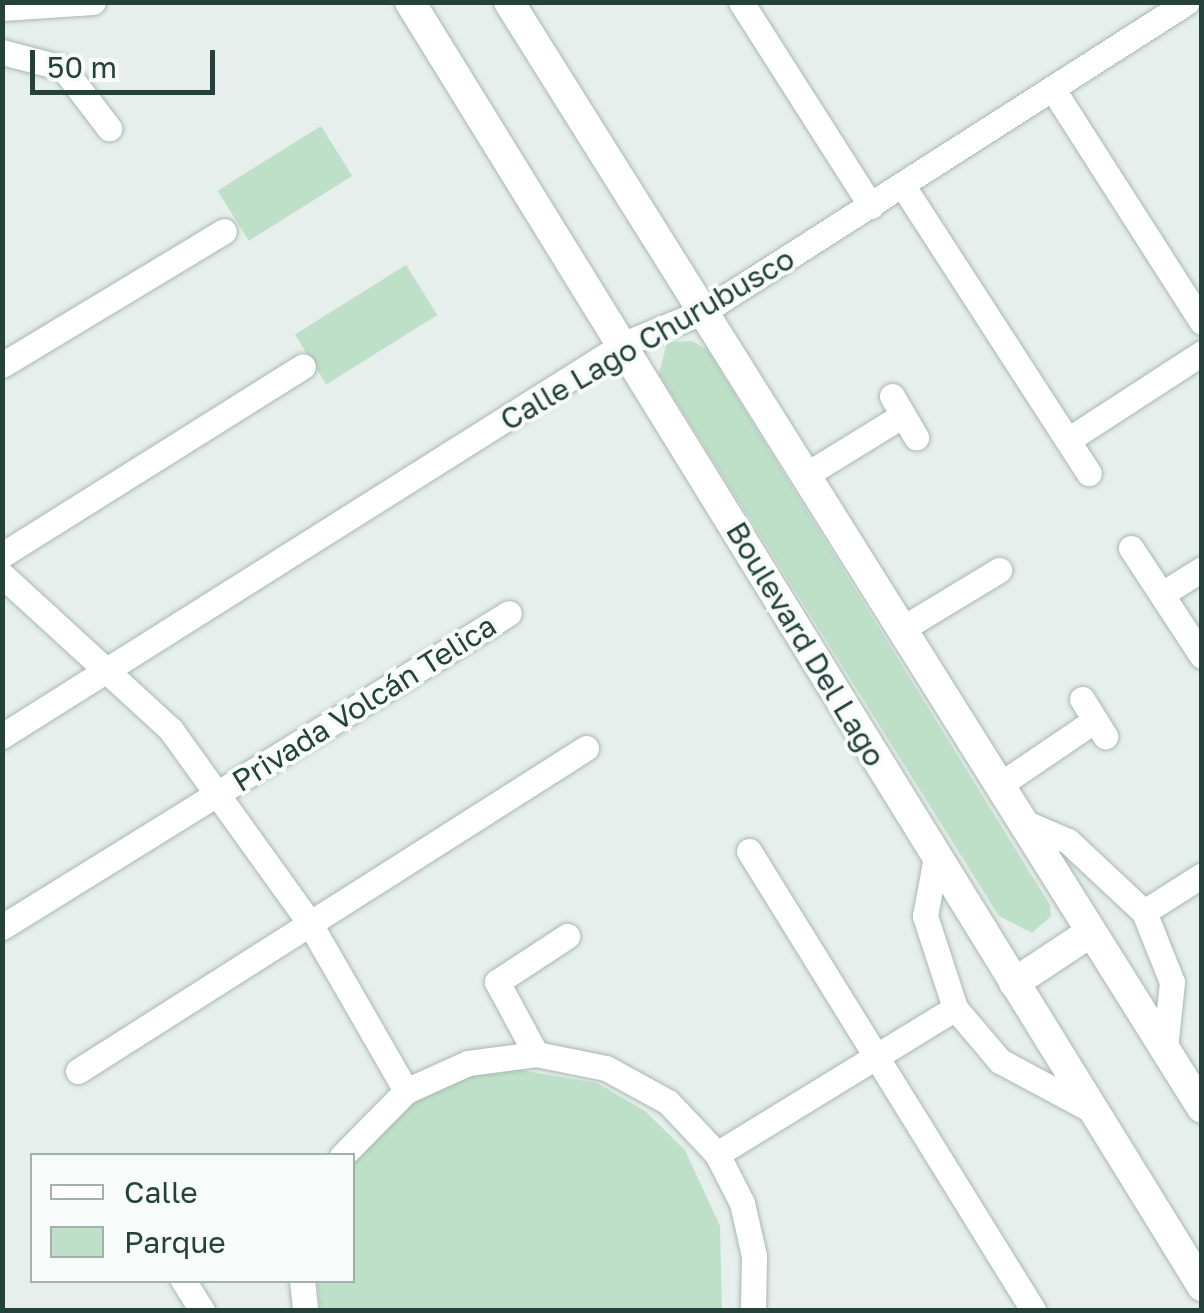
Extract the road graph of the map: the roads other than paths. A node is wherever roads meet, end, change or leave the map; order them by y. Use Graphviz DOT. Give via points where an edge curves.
graph roads {
  1 [pos="93,2"];
  2 [pos="410,2"];
  3 [pos="509,2"];
  4 [pos="741,2"];
  5 [pos="1187,2"];
  6 [pos="2,8"];
  7 [pos="2,52"];
  8 [pos="1054,91"];
  9 [pos="109,128"];
  10 [pos="904,186"];
  11 [pos="871,206"];
  12 [pos="224,230"];
  13 [pos="704,312"];
  14 [pos="1202,322"];
  15 [pos="624,344"];
  16 [pos="1202,353"];
  17 [pos="2,365"];
  18 [pos="303,366"];
  19 [pos="903,416"];
  20 [pos="1068,440"];
  21 [pos="1089,473"];
  22 [pos="804,476"];
  23 [pos="1131,548"];
  24 [pos="2,554"];
  25 [pos="1202,569"];
  26 [pos="999,570"];
  27 [pos="2,575"];
  28 [pos="1162,594"];
  29 [pos="509,613"];
  30 [pos="900,630"];
  31 [pos="1202,656"];
  32 [pos="110,668"];
  33 [pos="1094,718"];
  34 [pos="2,736"];
  35 [pos="586,748"];
  36 [pos="998,786"];
  37 [pos="220,793"];
  38 [pos="1021,821"];
  39 [pos="749,851"];
  40 [pos="936,857"];
  41 [pos="1202,875"];
  42 [pos="1144,912"];
  43 [pos="309,922"];
  44 [pos="2,926"];
  45 [pos="1091,932"];
  46 [pos="567,936"];
  47 [pos="1014,984"];
  48 [pos="955,1008"];
  49 [pos="1165,1049"];
  50 [pos="536,1054"];
  51 [pos="878,1056"];
  52 [pos="78,1071"];
  53 [pos="406,1091"];
  54 [pos="1202,1108"];
  55 [pos="1095,1112"];
  56 [pos="345,1153"];
  57 [pos="717,1154"];
  58 [pos="185,1283"];
  59 [pos="302,1283"];
  60 [pos="1202,1286"];
  61 [pos="202,1310"];
  62 [pos="305,1310"];
  63 [pos="753,1310"];
  64 [pos="1033,1310"];
  1 -- 6 [label="street"];
  2 -- 15 [label="street, Boulevard Del Lago"];
  3 -- 13 [label="street"];
  4 -- 11 [label="street"];
  5 -- 8 [label="street, Calle Lago Churubusco"];
  7 -- 9 [label="street" via="63,68"];
  8 -- 10 [label="street, Calle Lago Churubusco"];
  8 -- 14 [label="street"];
  10 -- 11 [label="street, Calle Lago Churubusco"];
  10 -- 20 [label="street"];
  11 -- 13 [label="street, Calle Lago Churubusco"];
  12 -- 17 [label="street"];
  13 -- 15 [label="street, Calle Lago Churubusco"];
  13 -- 22 [label="street"];
  15 -- 32 [label="street, Calle Lago Churubusco"];
  15 -- 40 [label="street, Boulevard Del Lago"];
  16 -- 20 [label="street"];
  18 -- 24 [label="street"];
  19 -- 22 [label="street"];
  20 -- 21 [label="street"];
  22 -- 30 [label="street"];
  23 -- 28 [label="street"];
  25 -- 28 [label="street"];
  26 -- 30 [label="street"];
  27 -- 32 [label="street"];
  28 -- 31 [label="street"];
  29 -- 37 [label="street, Privada Volcán Telica"];
  30 -- 36 [label="street"];
  32 -- 34 [label="street, Calle Lago Churubusco"];
  32 -- 37 [label="street"];
  33 -- 36 [label="street"];
  35 -- 43 [label="street"];
  36 -- 38 [label="street"];
  37 -- 43 [label="street"];
  37 -- 44 [label="street, Privada Volcán Telica"];
  38 -- 42 [label="street" via="1068,841"];
  38 -- 45 [label="street"];
  39 -- 51 [label="street"];
  40 -- 47 [label="street, Boulevard Del Lago"];
  40 -- 48 [label="street" via="925,916"];
  41 -- 42 [label="street"];
  42 -- 49 [label="street" via="1172,982"];
  43 -- 52 [label="street"];
  43 -- 53 [label="street"];
  45 -- 47 [label="street"];
  45 -- 49 [label="street"];
  46 -- 50 [label="street" via="497,982"];
  47 -- 55 [label="street, Boulevard Del Lago"];
  48 -- 51 [label="street"];
  48 -- 55 [label="street" via="1000,1062"];
  49 -- 54 [label="street"];
  50 -- 53 [label="street" via="468,1063"];
  50 -- 57 [label="street" via="606,1068 652,1093"];
  51 -- 57 [label="street"];
  51 -- 64 [label="street"];
  53 -- 56 [label="street"];
  55 -- 60 [label="street, Boulevard Del Lago"];
  57 -- 63 [label="street" via="742,1203 754,1256"];
  58 -- 61 [label="street"];
  59 -- 62 [label="street"];
}
